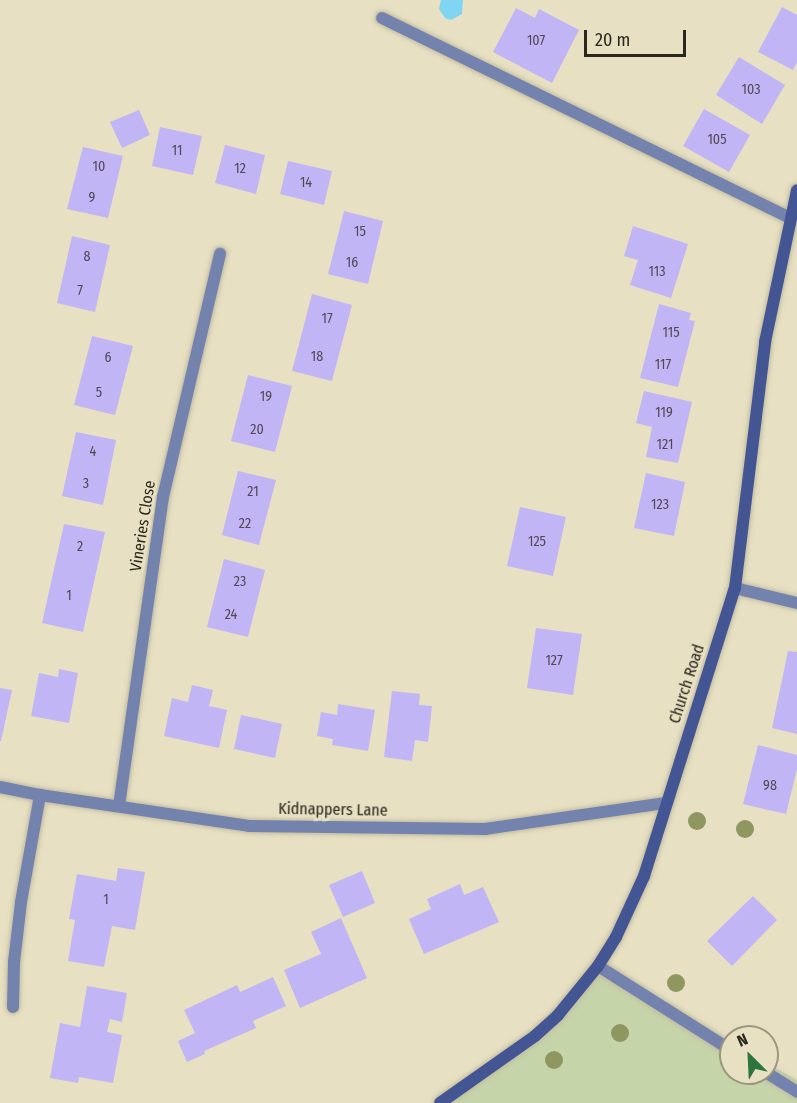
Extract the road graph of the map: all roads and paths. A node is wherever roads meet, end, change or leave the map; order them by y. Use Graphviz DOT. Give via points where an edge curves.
graph roads {
  1 [pos="382,18"];
  2 [pos="797,190"];
  3 [pos="791,218"];
  4 [pos="220,254"];
  5 [pos="735,588"];
  6 [pos="797,603"];
  7 [pos="0,787"];
  8 [pos="40,795"];
  9 [pos="666,803"];
  10 [pos="119,806"];
  11 [pos="598,966"];
  12 [pos="13,1007"];
  13 [pos="719,1042"];
  14 [pos="779,1081"];
  15 [pos="797,1092"];
  16 [pos="440,1103"];
  1 -- 3 [label="street"];
  2 -- 3 [label="street, Church Road"];
  3 -- 5 [label="street, Church Road" via="765,342"];
  4 -- 10 [label="street, Vineries Close" via="163,497"];
  5 -- 6 [label="street"];
  5 -- 9 [label="street, Church Road"];
  7 -- 8 [label="street, Kidnappers Lane"];
  8 -- 10 [label="street, Kidnappers Lane"];
  8 -- 12 [label="street" via="21,902"];
  9 -- 10 [label="street, Kidnappers Lane" via="485,829 249,825"];
  9 -- 11 [label="street, Church Road" via="632,908"];
  11 -- 13 [label="street"];
  11 -- 16 [label="street, Church Road" via="558,1015 535,1036"];
  14 -- 15 [label="street"];
}
